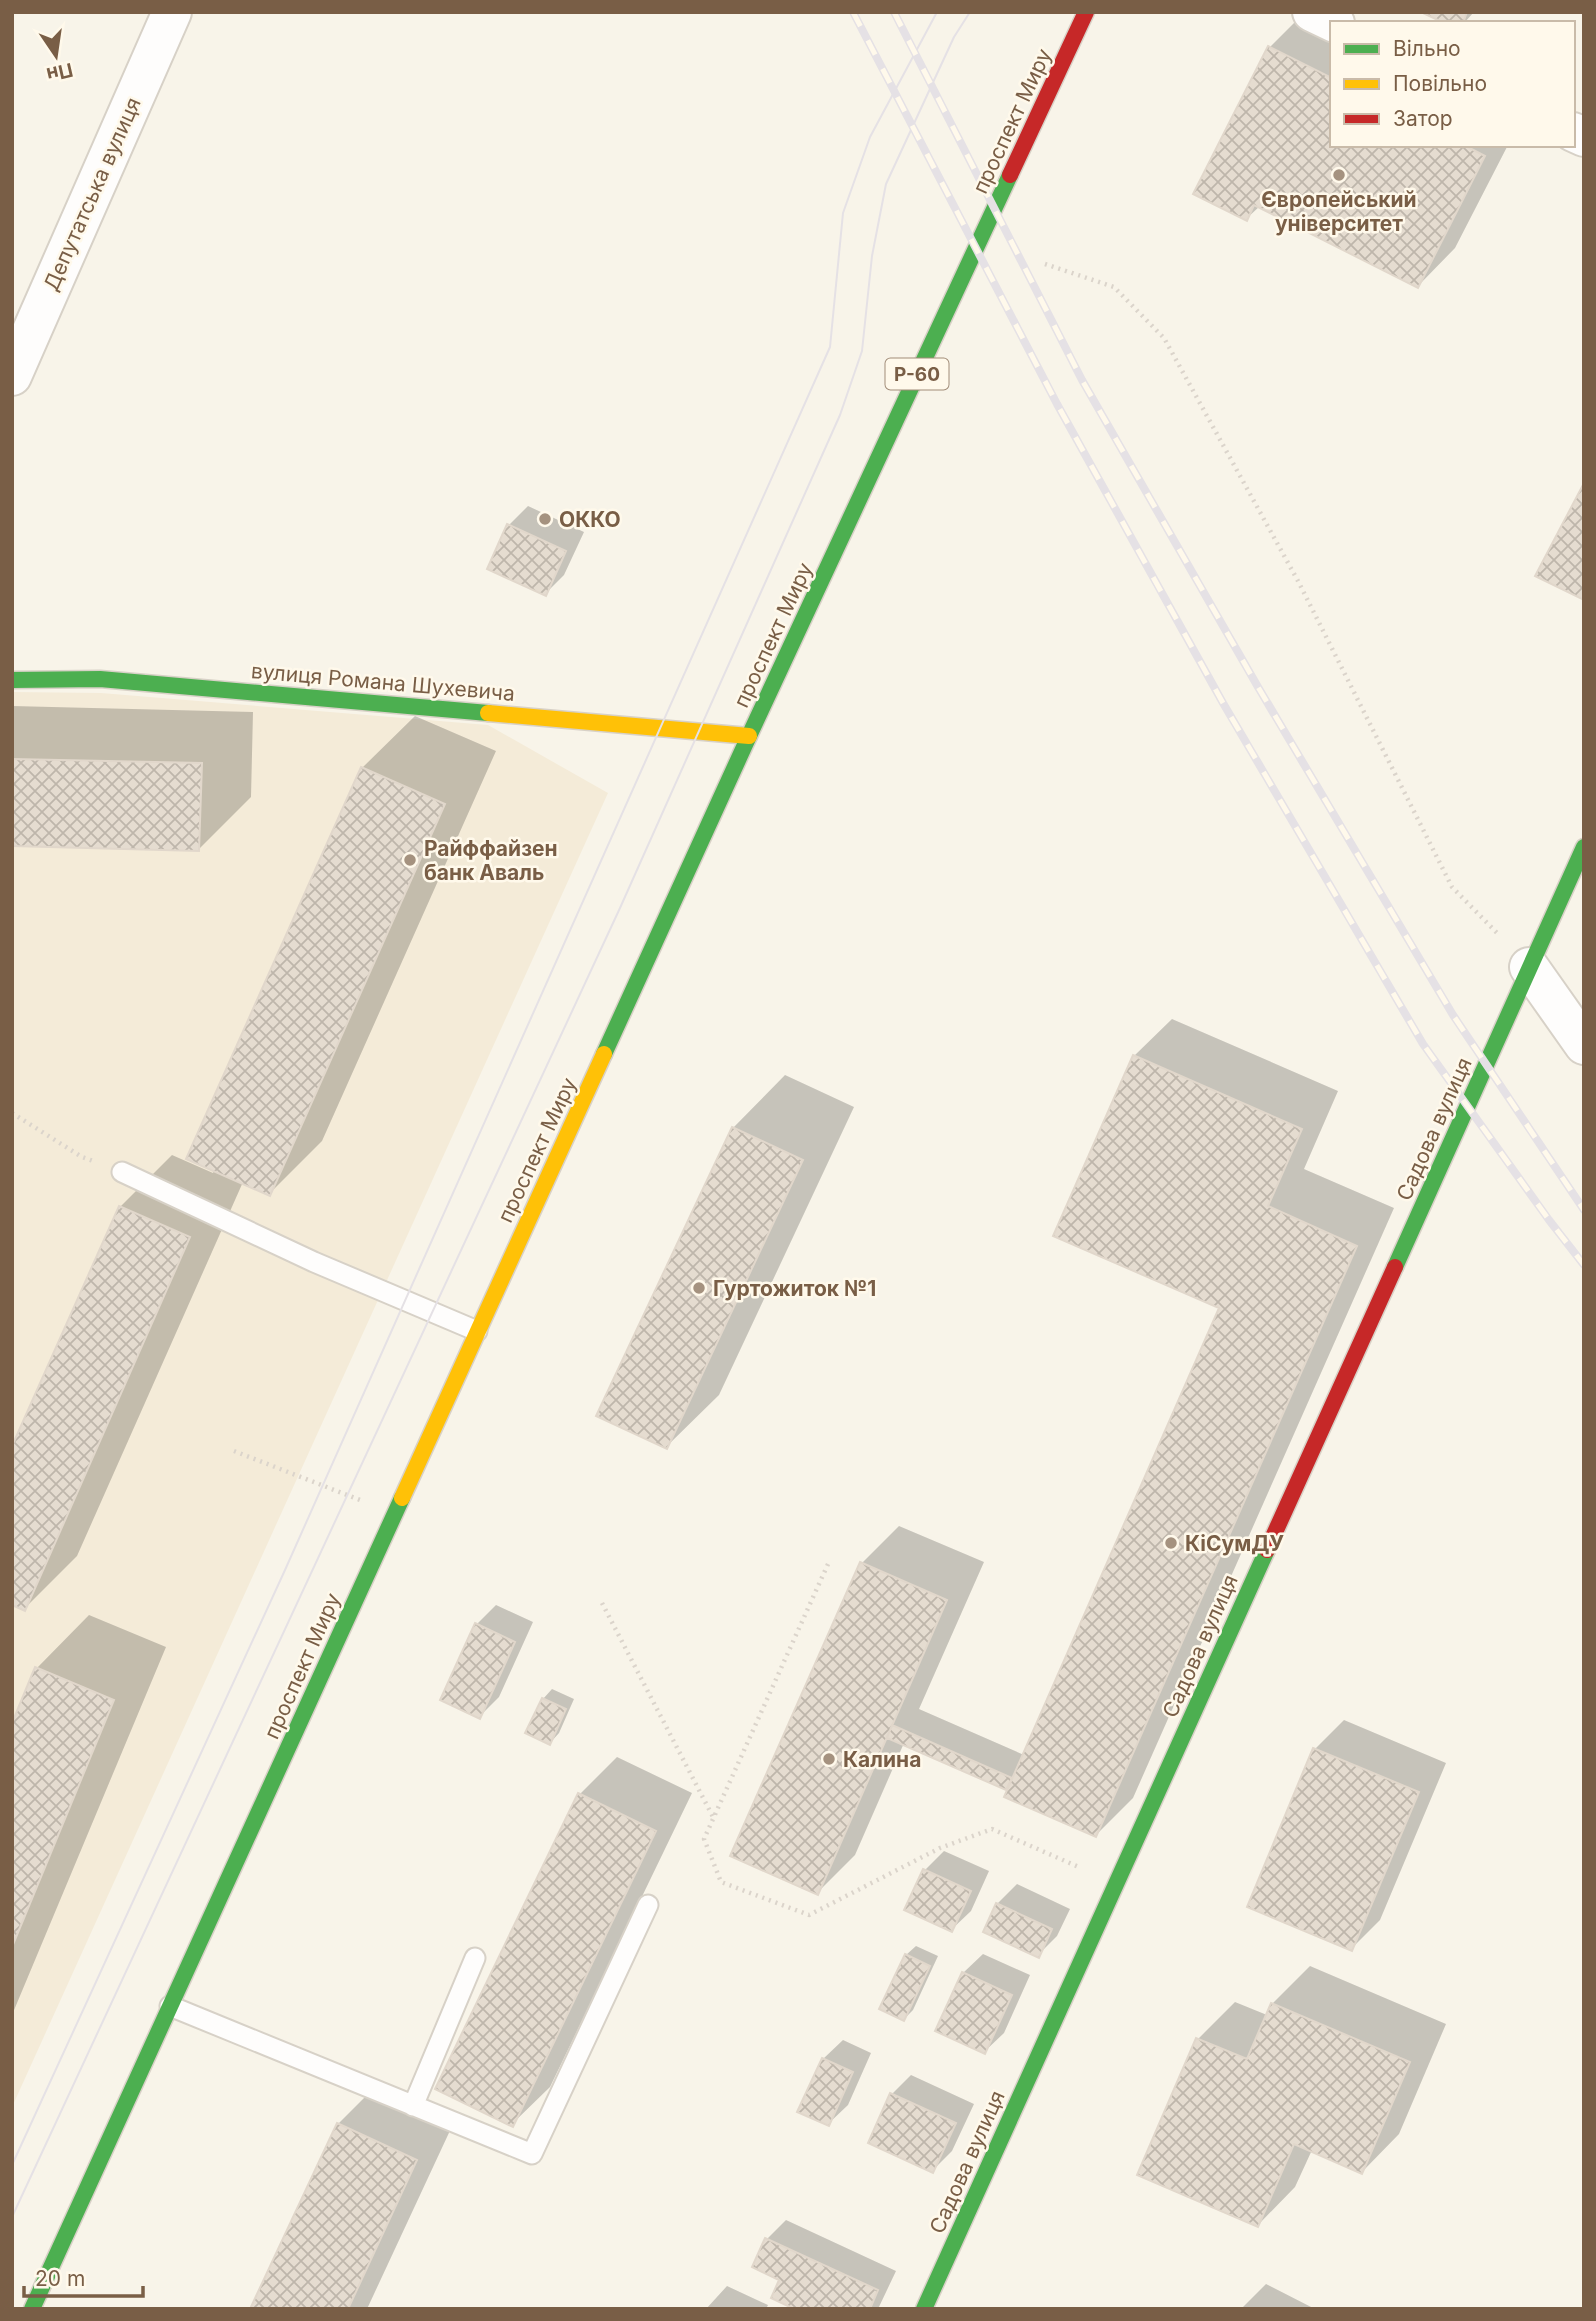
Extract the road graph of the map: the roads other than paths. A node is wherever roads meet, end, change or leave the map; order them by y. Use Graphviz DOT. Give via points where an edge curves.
graph roads {
  1 [pos="172,12"];
  2 [pos="1086,12"];
  3 [pos="1312,12"];
  4 [pos="1331,21"];
  5 [pos="12,376"];
  6 [pos="12,680"];
  7 [pos="749,736"];
  8 [pos="1584,847"];
  9 [pos="1530,967"];
  10 [pos="1584,1045"];
  11 [pos="122,1172"];
  12 [pos="477,1331"];
  13 [pos="648,1905"];
  14 [pos="475,1958"];
  15 [pos="170,2006"];
  16 [pos="414,2106"];
  17 [pos="32,2309"];
  18 [pos="924,2309"];
  1 -- 5 [label="street, Депутатська вулиця"];
  2 -- 7 [label="main road, проспект Миру / Р-60"];
  3 -- 4 [label="street"];
  6 -- 7 [label="main road, вулиця Романа Шухевича" via="100,679"];
  7 -- 12 [label="main road, проспект Миру"];
  8 -- 9 [label="main road, Садова вулиця"];
  9 -- 10 [label="street"];
  9 -- 18 [label="main road, Садова вулиця"];
  11 -- 12 [label="lane" via="314,1262"];
  12 -- 15 [label="main road, проспект Миру"];
  13 -- 16 [label="lane" via="532,2154"];
  14 -- 16 [label="lane"];
  15 -- 16 [label="lane"];
  15 -- 17 [label="main road, проспект Миру"];
}
